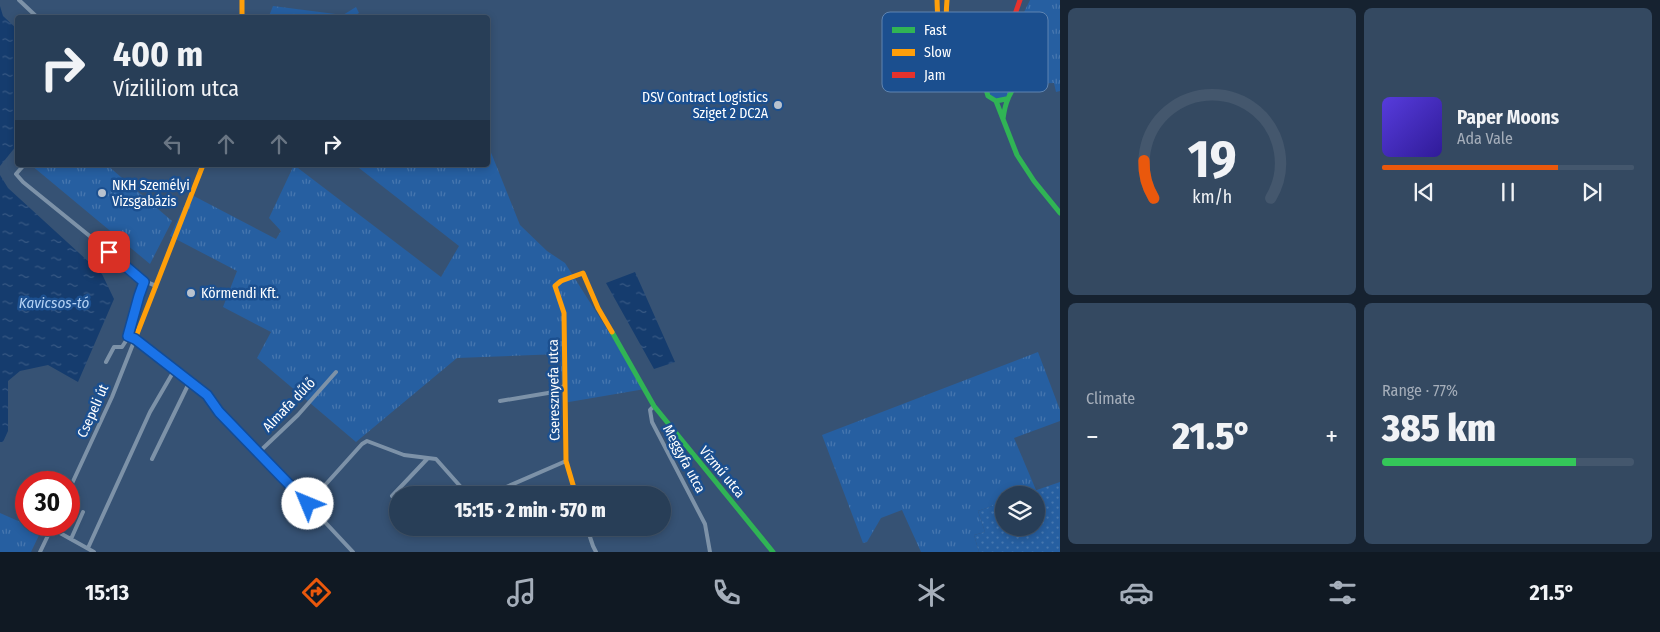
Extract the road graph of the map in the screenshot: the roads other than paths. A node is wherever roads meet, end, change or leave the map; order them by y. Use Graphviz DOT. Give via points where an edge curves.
graph roads {
  1 [pos="19,0"];
  2 [pos="242,0"];
  3 [pos="1020,0"];
  4 [pos="1015,12"];
  5 [pos="35,15"];
  6 [pos="242,15"];
  7 [pos="987,92"];
  8 [pos="1012,92"];
  9 [pos="1006,100"];
  10 [pos="996,101"];
  11 [pos="1003,119"];
  12 [pos="22,167"];
  13 [pos="202,167"];
  14 [pos="1060,213"];
  15 [pos="583,273"];
  16 [pos="144,282"];
  17 [pos="156,286"];
  18 [pos="128,336"];
  19 [pos="135,339"];
  20 [pos="106,362"];
  21 [pos="175,369"];
  22 [pos="336,372"];
  23 [pos="190,381"];
  24 [pos="564,386"];
  25 [pos="500,401"];
  26 [pos="654,406"];
  27 [pos="258,453"];
  28 [pos="429,457"];
  29 [pos="152,459"];
  30 [pos="566,461"];
  31 [pos="78,471"];
  32 [pos="401,486"];
  33 [pos="461,486"];
  34 [pos="509,486"];
  35 [pos="573,486"];
  36 [pos="308,504"];
  37 [pos="83,512"];
  38 [pos="48,536"];
  39 [pos="65,536"];
  40 [pos="590,536"];
  41 [pos="71,540"];
  42 [pos="88,548"];
  43 [pos="40,552"];
  44 [pos="94,552"];
  45 [pos="353,552"];
  46 [pos="596,552"];
  47 [pos="710,552"];
  48 [pos="773,552"];
  1 -- 5 [label="street"];
  2 -- 6 [label="main road"];
  3 -- 4 [label="main road"];
  7 -- 10 [label="main road"];
  8 -- 9 [label="main road"];
  9 -- 10 [label="main road"];
  9 -- 11 [label="main road"];
  10 -- 11 [label="main road"];
  11 -- 14 [label="main road" via="1019,159"];
  12 -- 16 [label="street" via="16,174"];
  13 -- 17 [label="main road"];
  15 -- 24 [label="main road, Cseresznyefa utca" via="556,284 564,313"];
  15 -- 26 [label="main road, Meggyfa utca" via="598,308"];
  16 -- 17 [label="street"];
  16 -- 18 [label="street"];
  17 -- 19 [label="main road"];
  18 -- 19 [label="street"];
  18 -- 20 [label="street" via="122,347 114,347"];
  19 -- 21 [label="street"];
  19 -- 31 [label="street, Csepeli út"];
  21 -- 23 [label="street"];
  21 -- 42 [label="street" via="150,412"];
  22 -- 27 [label="street, Almafa dűlő"];
  23 -- 27 [label="street" via="211,398 219,412"];
  23 -- 29 [label="street"];
  24 -- 25 [label="street" via="548,393"];
  24 -- 30 [label="main road, Cseresznyefa utca"];
  26 -- 47 [label="street, Meggyfa utca" via="650,410 652,422 705,524"];
  26 -- 48 [label="main road, Vízmű utca"];
  27 -- 36 [label="street"];
  28 -- 32 [label="street"];
  28 -- 33 [label="street" via="442,463"];
  28 -- 36 [label="street" via="404,455 367,441"];
  30 -- 34 [label="street"];
  30 -- 35 [label="main road, Cseresznyefa utca"];
  36 -- 45 [label="street"];
  37 -- 41 [label="street"];
  38 -- 43 [label="street"];
  39 -- 41 [label="street"];
  40 -- 46 [label="street"];
  41 -- 42 [label="street"];
  42 -- 44 [label="street"];
}
